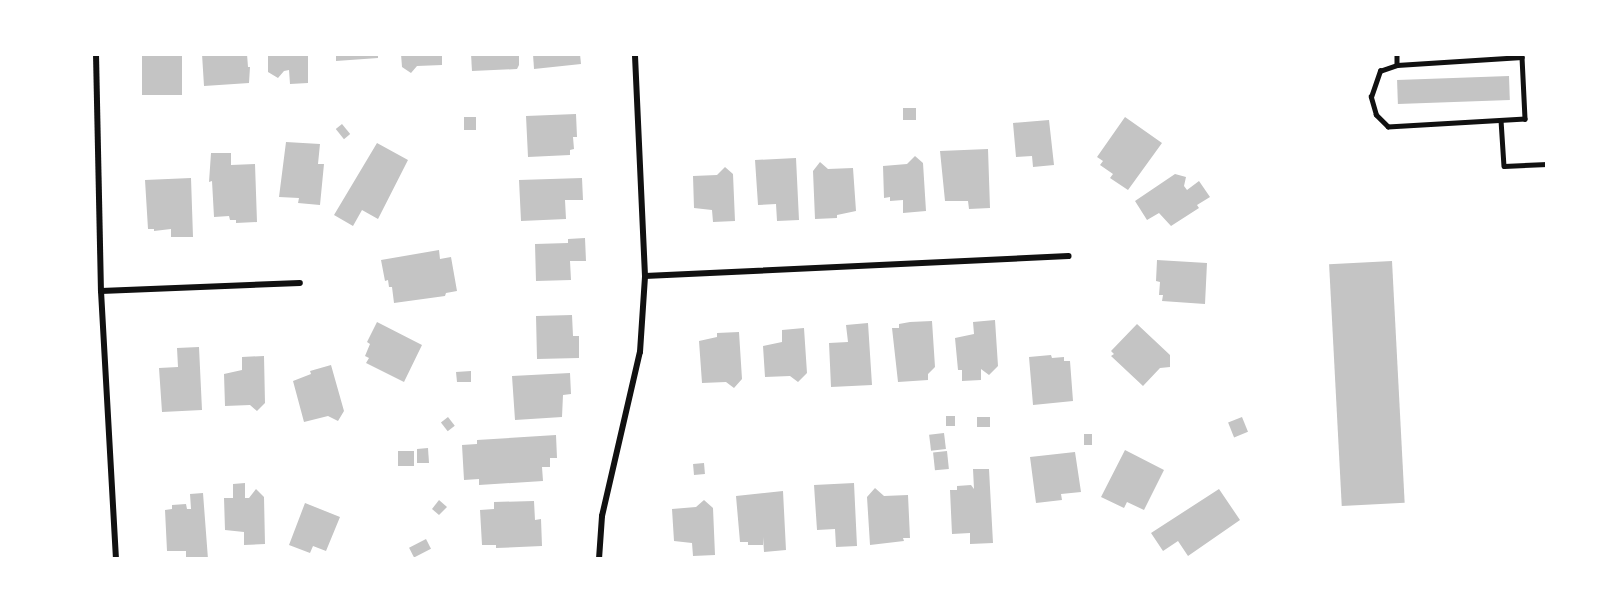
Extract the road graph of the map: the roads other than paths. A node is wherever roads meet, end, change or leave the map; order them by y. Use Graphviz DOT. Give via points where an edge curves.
graph roads {
  1 [pos="96,54"];
  2 [pos="635,54"];
  3 [pos="1397,54"];
  4 [pos="1397,65"];
  5 [pos="1502,120"];
  6 [pos="1547,164"];
  7 [pos="1069,256"];
  8 [pos="645,276"];
  9 [pos="300,283"];
  10 [pos="102,291"];
  11 [pos="116,559"];
  12 [pos="599,559"];
  1 -- 10 [label="street"];
  2 -- 8 [label="street"];
  3 -- 4 [label="lane"];
  4 -- 5 [label="lane" via="1380,71 1371,97 1376,116 1388,127"];
  4 -- 5 [label="lane" via="1522,57 1525,119"];
  5 -- 6 [label="lane" via="1504,166"];
  7 -- 8 [label="street"];
  8 -- 12 [label="street" via="640,352 602,516"];
  9 -- 10 [label="street"];
  10 -- 11 [label="street"];
}
